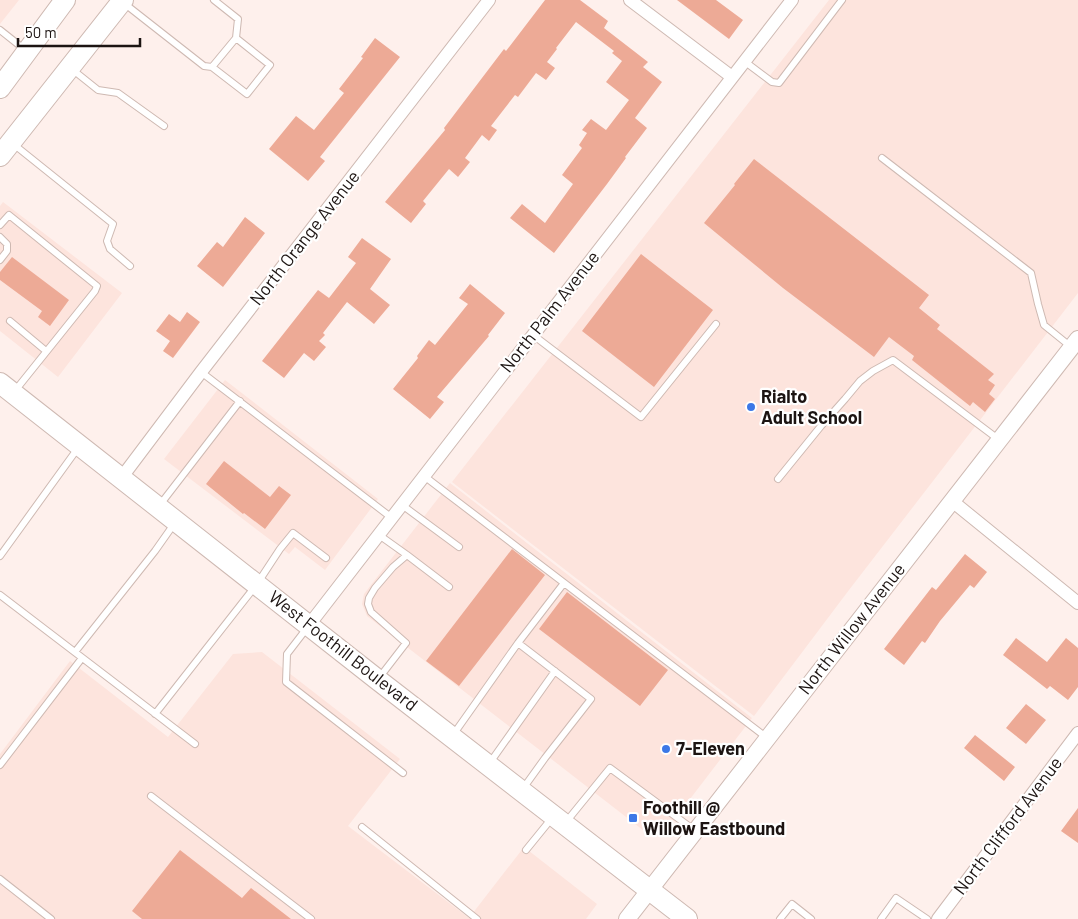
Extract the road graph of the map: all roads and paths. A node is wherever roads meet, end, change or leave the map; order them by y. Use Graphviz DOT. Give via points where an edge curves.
graph roads {
  1 [pos="65,0"];
  2 [pos="214,0"];
  3 [pos="489,0"];
  4 [pos="630,0"];
  5 [pos="792,0"];
  6 [pos="842,0"];
  7 [pos="122,1"];
  8 [pos="0,30"];
  9 [pos="236,38"];
  10 [pos="27,51"];
  11 [pos="744,61"];
  12 [pos="70,68"];
  13 [pos="212,68"];
  14 [pos="732,77"];
  15 [pos="0,88"];
  16 [pos="164,126"];
  17 [pos="6,149"];
  18 [pos="882,158"];
  19 [pos="0,224"];
  20 [pos="0,237"];
  21 [pos="0,260"];
  22 [pos="130,266"];
  23 [pos="10,321"];
  24 [pos="716,324"];
  25 [pos="532,335"];
  26 [pos="1075,343"];
  27 [pos="46,351"];
  28 [pos="201,372"];
  29 [pos="6,388"];
  30 [pos="240,401"];
  31 [pos="999,440"];
  32 [pos="80,445"];
  33 [pos="424,476"];
  34 [pos="122,478"];
  35 [pos="778,479"];
  36 [pos="952,501"];
  37 [pos="402,505"];
  38 [pos="159,506"];
  39 [pos="392,518"];
  40 [pos="176,520"];
  41 [pos="379,535"];
  42 [pos="459,548"];
  43 [pos="407,555"];
  44 [pos="0,556"];
  45 [pos="326,558"];
  46 [pos="564,582"];
  47 [pos="257,584"];
  48 [pos="449,587"];
  49 [pos="0,595"];
  50 [pos="1078,603"];
  51 [pos="309,626"];
  52 [pos="518,643"];
  53 [pos="75,652"];
  54 [pos="82,658"];
  55 [pos="555,671"];
  56 [pos="378,680"];
  57 [pos="155,714"];
  58 [pos="1078,733"];
  59 [pos="452,736"];
  60 [pos="767,738"];
  61 [pos="195,744"];
  62 [pos="0,765"];
  63 [pos="488,765"];
  64 [pos="403,773"];
  65 [pos="522,791"];
  66 [pos="151,796"];
  67 [pos="559,820"];
  68 [pos="362,827"];
  69 [pos="695,831"];
  70 [pos="526,850"];
  71 [pos="1,882"];
  72 [pos="649,890"];
  73 [pos="51,919"];
  74 [pos="311,919"];
  75 [pos="477,919"];
  76 [pos="627,919"];
  77 [pos="686,919"];
  78 [pos="780,919"];
  79 [pos="811,919"];
  80 [pos="881,919"];
  81 [pos="927,919"];
  82 [pos="938,919"];
  1 -- 10 [label="main road"];
  2 -- 9 [label="lane" via="238,19"];
  3 -- 28 [label="street, North Orange Avenue"];
  4 -- 14 [label="street"];
  5 -- 11 [label="street, North Palm Avenue"];
  6 -- 11 [label="lane" via="778,83"];
  7 -- 12 [label="main road"];
  7 -- 13 [label="lane" via="204,66"];
  8 -- 10 [label="lane"];
  9 -- 13 [label="lane"];
  9 -- 13 [label="lane" via="270,65 247,94"];
  10 -- 15 [label="main road"];
  11 -- 14 [label="street, North Palm Avenue"];
  12 -- 16 [label="lane" via="98,90 118,92"];
  12 -- 17 [label="main road"];
  14 -- 25 [label="street, North Palm Avenue"];
  17 -- 22 [label="lane" via="33,161 113,224 107,241 110,249"];
  18 -- 26 [label="lane" via="1031,273 1044,324"];
  19 -- 27 [label="lane" via="9,215 97,286"];
  20 -- 21 [label="lane" via="7,244 7,251"];
  23 -- 27 [label="lane"];
  24 -- 25 [label="lane" via="642,417"];
  25 -- 33 [label="street, North Palm Avenue"];
  26 -- 31 [label="street, North Willow Avenue"];
  27 -- 29 [label="lane"];
  28 -- 30 [label="lane"];
  28 -- 34 [label="street, North Orange Avenue"];
  29 -- 32 [label="main road, West Foothill Boulevard"];
  30 -- 38 [label="lane"];
  30 -- 39 [label="lane"];
  31 -- 35 [label="lane" via="893,360 860,381"];
  31 -- 36 [label="street, North Willow Avenue"];
  32 -- 34 [label="main road, West Foothill Boulevard"];
  32 -- 44 [label="lane"];
  33 -- 37 [label="street, North Palm Avenue"];
  33 -- 46 [label="lane"];
  34 -- 38 [label="main road, West Foothill Boulevard"];
  36 -- 50 [label="street"];
  36 -- 60 [label="street, North Willow Avenue"];
  37 -- 39 [label="street, North Palm Avenue"];
  37 -- 42 [label="lane"];
  38 -- 40 [label="main road, West Foothill Boulevard"];
  39 -- 41 [label="street, North Palm Avenue"];
  40 -- 47 [label="main road, West Foothill Boulevard"];
  40 -- 53 [label="lane"];
  41 -- 43 [label="lane"];
  41 -- 51 [label="street, North Palm Avenue"];
  43 -- 48 [label="lane"];
  43 -- 56 [label="lane" via="393,567 369,598 371,612 406,643"];
  45 -- 47 [label="lane" via="293,533"];
  46 -- 52 [label="lane"];
  46 -- 60 [label="lane"];
  47 -- 51 [label="main road, West Foothill Boulevard"];
  47 -- 57 [label="lane"];
  49 -- 53 [label="lane"];
  51 -- 56 [label="main road, West Foothill Boulevard"];
  51 -- 64 [label="lane" via="287,654 286,682"];
  52 -- 55 [label="lane"];
  52 -- 59 [label="lane"];
  53 -- 54 [label="lane"];
  54 -- 57 [label="lane"];
  54 -- 62 [label="lane"];
  55 -- 63 [label="lane"];
  55 -- 65 [label="lane" via="591,699"];
  56 -- 59 [label="main road, West Foothill Boulevard"];
  57 -- 61 [label="lane"];
  58 -- 82 [label="street, North Clifford Avenue"];
  59 -- 63 [label="main road, West Foothill Boulevard"];
  60 -- 69 [label="street, North Willow Avenue"];
  63 -- 65 [label="main road, West Foothill Boulevard"];
  65 -- 67 [label="main road, West Foothill Boulevard"];
  66 -- 74 [label="lane"];
  67 -- 69 [label="lane" via="610,768"];
  67 -- 70 [label="lane"];
  67 -- 72 [label="main road, West Foothill Boulevard"];
  68 -- 75 [label="lane"];
  69 -- 72 [label="street, North Willow Avenue"];
  71 -- 73 [label="lane"];
  72 -- 76 [label="street, North Willow Avenue"];
  72 -- 77 [label="main road, West Foothill Boulevard"];
  78 -- 79 [label="lane" via="792,904"];
  80 -- 81 [label="lane" via="896,898"];
}
